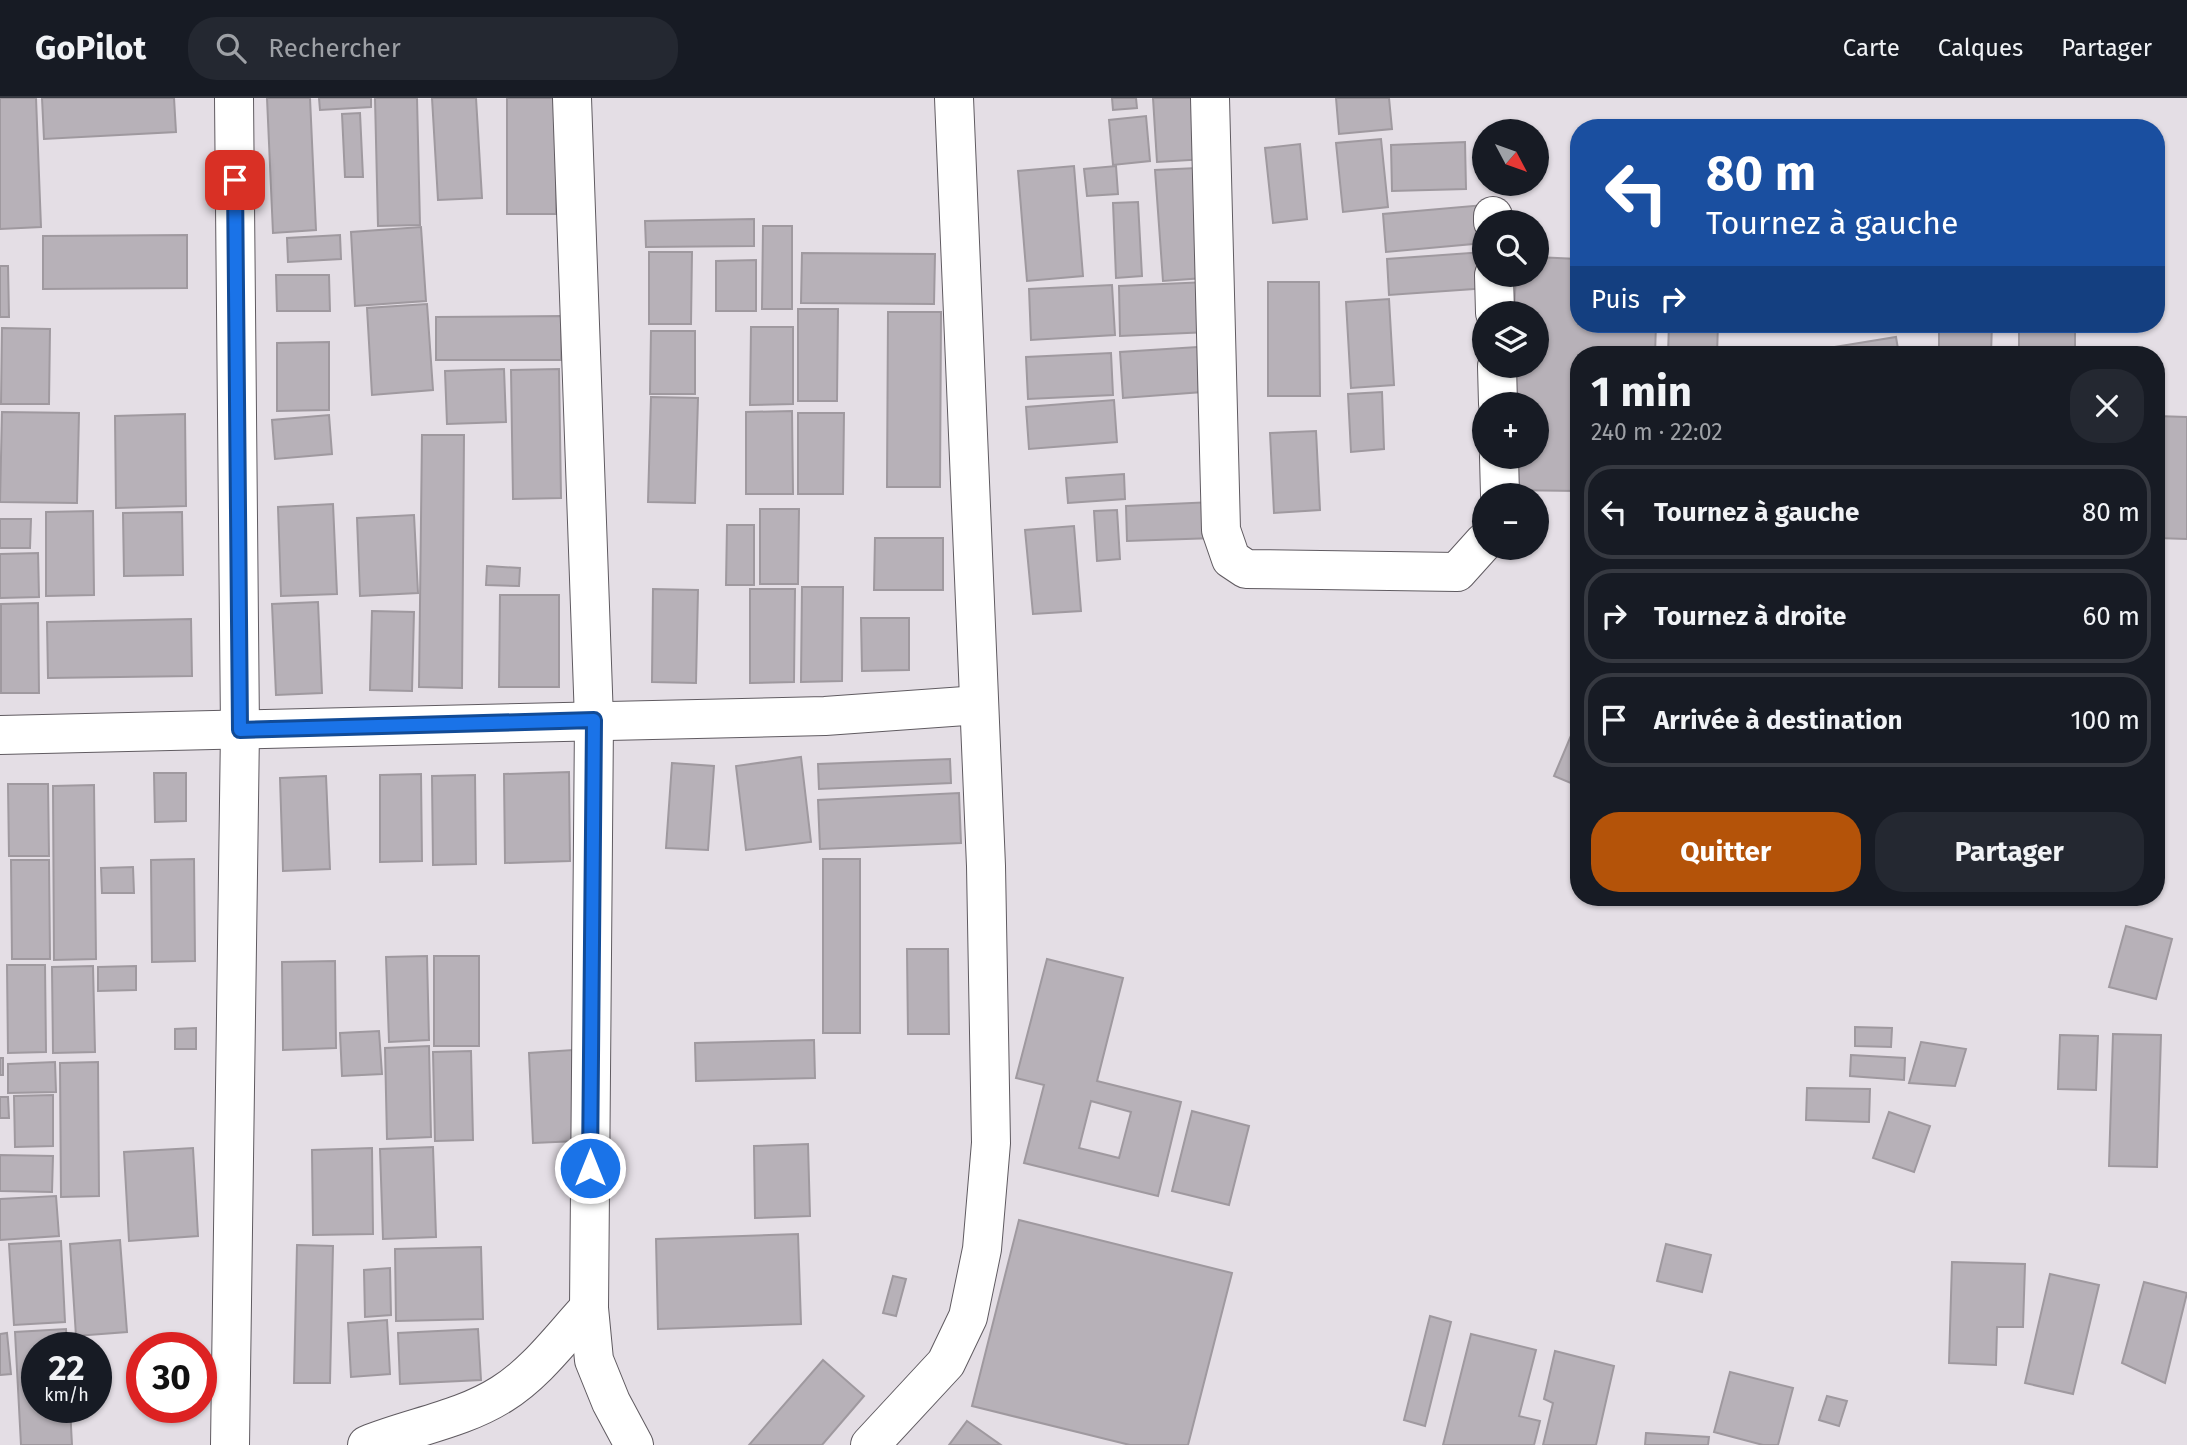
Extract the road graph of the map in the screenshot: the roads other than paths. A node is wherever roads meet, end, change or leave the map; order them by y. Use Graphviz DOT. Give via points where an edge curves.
graph roads {
  1 [pos="234,98"];
  2 [pos="572,98"];
  3 [pos="954,98"];
  4 [pos="1210,98"];
  5 [pos="1472,555"];
  6 [pos="979,705"];
  7 [pos="594,720"];
  8 [pos="240,730"];
  9 [pos="0,735"];
  10 [pos="589,1308"];
  11 [pos="230,1445"];
  12 [pos="367,1445"];
  13 [pos="634,1445"];
  14 [pos="870,1445"];
  1 -- 8 [label="street"];
  2 -- 7 [label="street"];
  3 -- 6 [label="street"];
  4 -- 5 [label="street" via="1221,530 1231,559 1246,569 1457,572"];
  6 -- 7 [label="street" via="825,716"];
  6 -- 14 [label="street" via="991,1033 991,1143 982,1249 968,1317 946,1363"];
  7 -- 8 [label="street"];
  7 -- 10 [label="street"];
  8 -- 9 [label="street"];
  8 -- 11 [label="street"];
  10 -- 12 [label="street" via="526,1376 501,1395 450,1419"];
  10 -- 13 [label="street" via="594,1360"];
}
